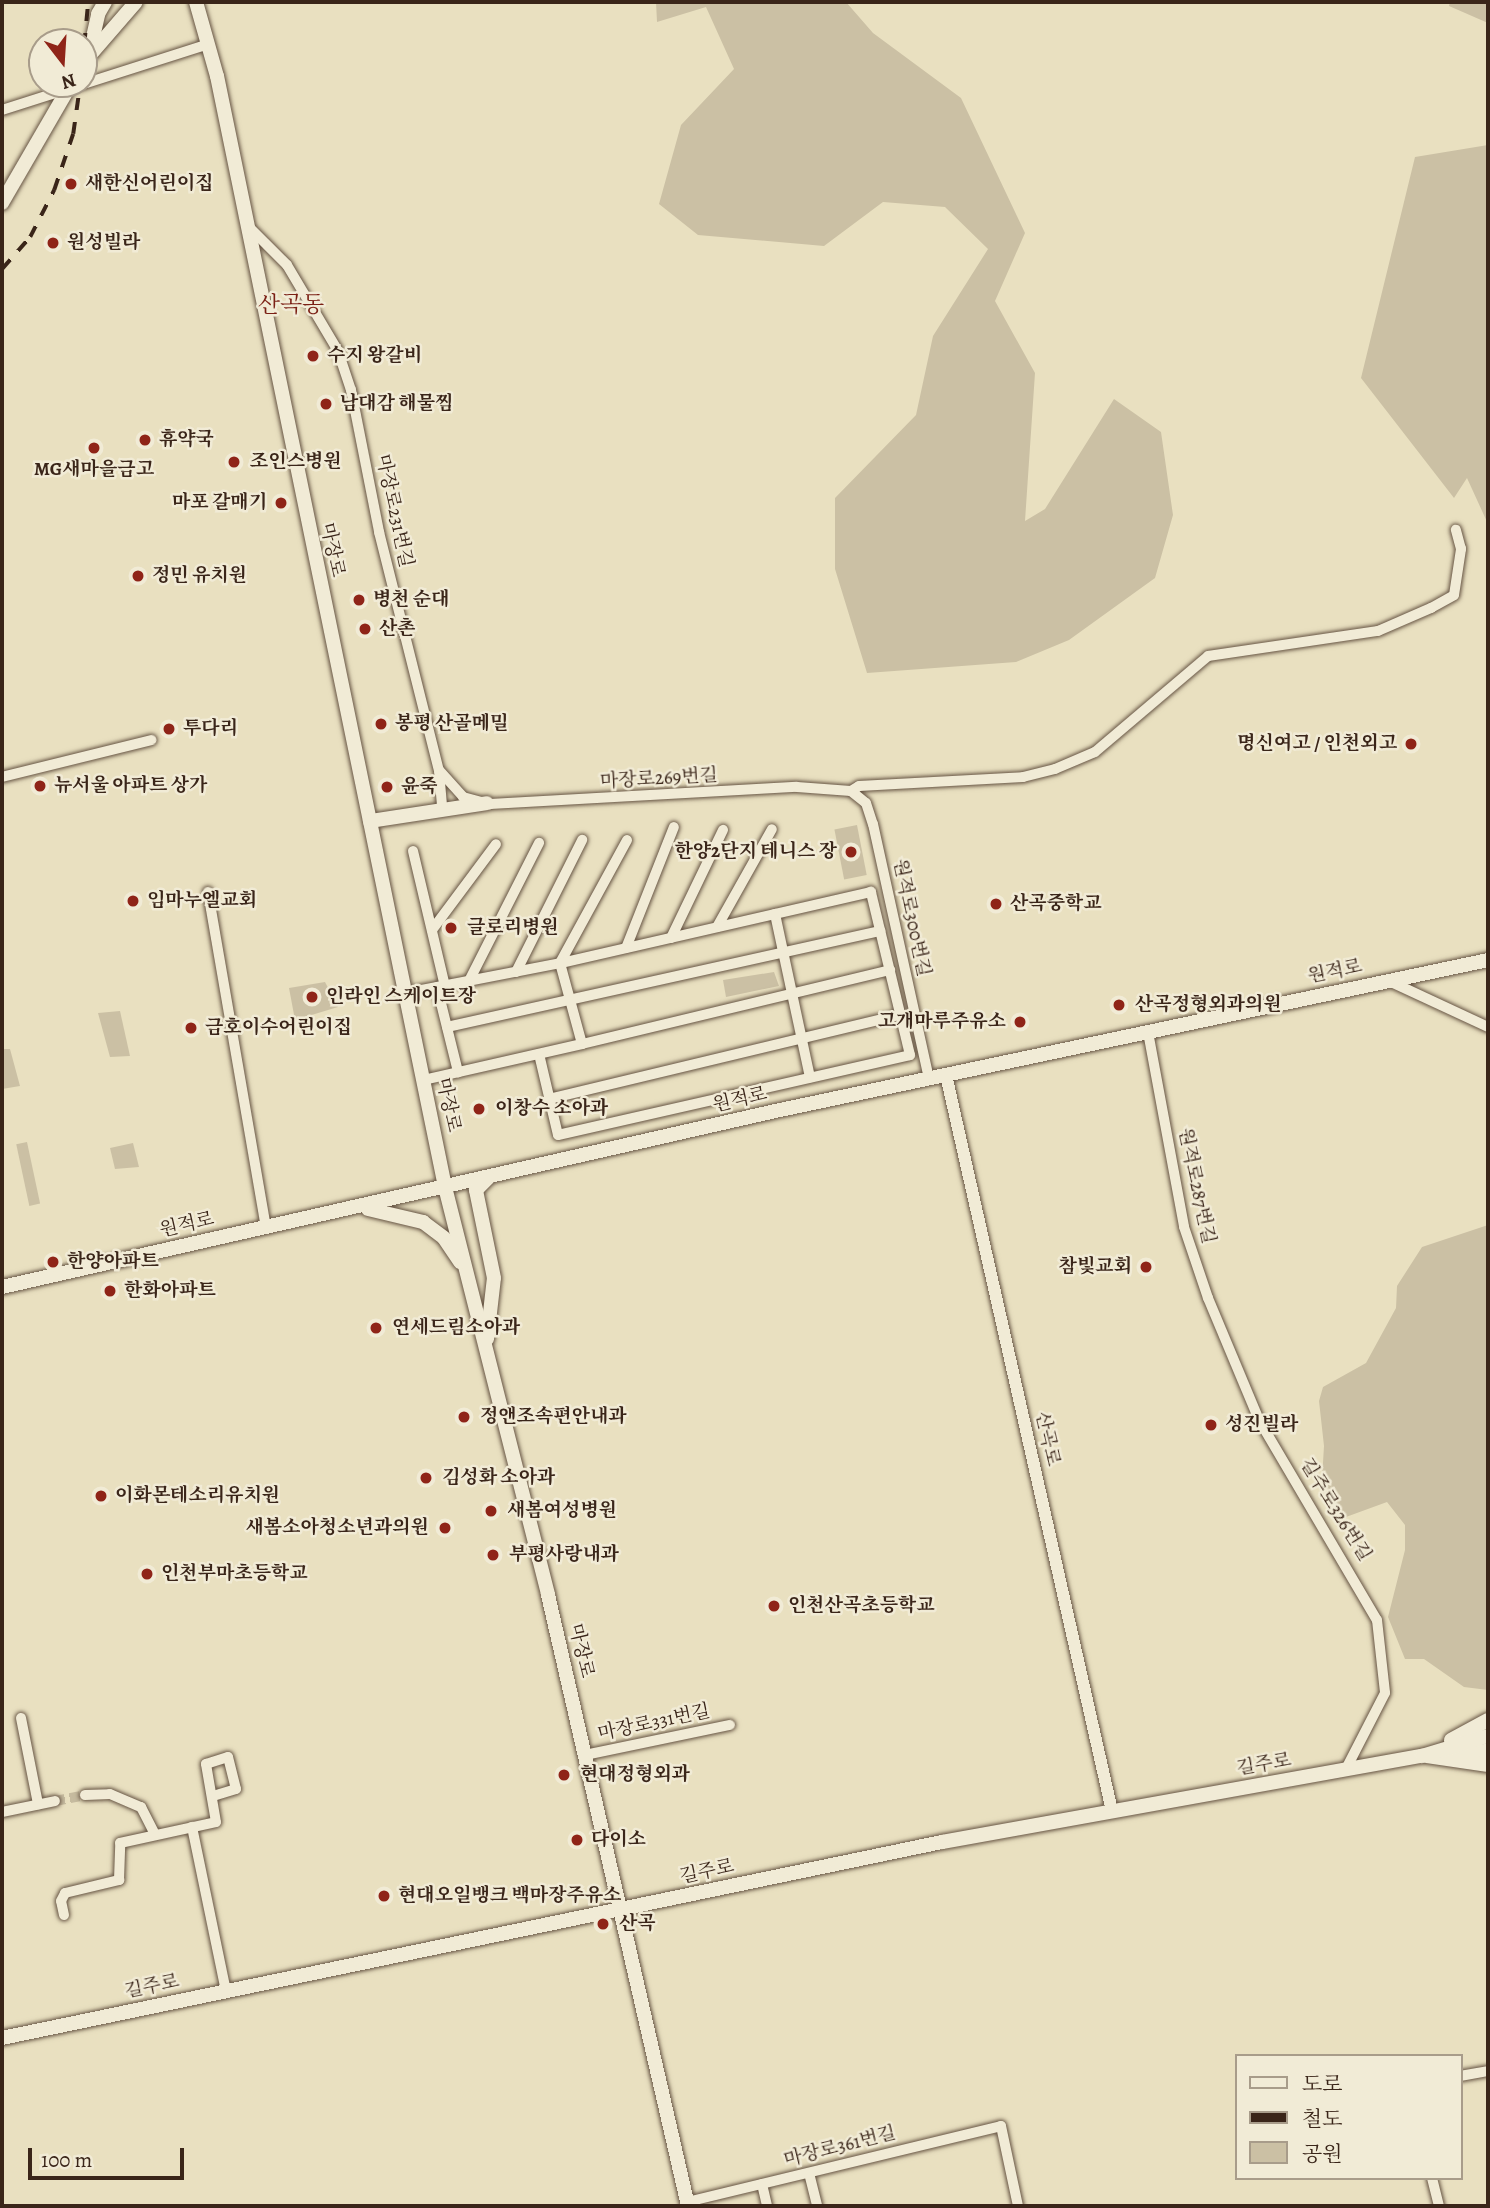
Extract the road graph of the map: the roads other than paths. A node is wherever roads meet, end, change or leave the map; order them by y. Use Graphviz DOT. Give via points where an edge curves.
graph roads {
  1 [pos="105,2"];
  2 [pos="136,2"];
  3 [pos="196,2"];
  4 [pos="95,28"];
  5 [pos="209,44"];
  6 [pos="98,46"];
  7 [pos="98,78"];
  8 [pos="36,98"];
  9 [pos="63,98"];
  10 [pos="2,110"];
  11 [pos="2,202"];
  12 [pos="247,226"];
  13 [pos="1456,530"];
  14 [pos="151,740"];
  15 [pos="439,770"];
  16 [pos="2,777"];
  17 [pos="851,791"];
  18 [pos="488,803"];
  19 [pos="442,808"];
  20 [pos="370,821"];
  21 [pos="674,827"];
  22 [pos="772,829"];
  23 [pos="723,830"];
  24 [pos="582,840"];
  25 [pos="627,840"];
  26 [pos="539,843"];
  27 [pos="496,844"];
  28 [pos="413,851"];
  29 [pos="208,892"];
  30 [pos="775,914"];
  31 [pos="718,927"];
  32 [pos="432,930"];
  33 [pos="880,931"];
  34 [pos="671,938"];
  35 [pos="626,948"];
  36 [pos="783,952"];
  37 [pos="1488,960"];
  38 [pos="560,963"];
  39 [pos="890,970"];
  40 [pos="516,972"];
  41 [pos="469,981"];
  42 [pos="1388,981"];
  43 [pos="441,986"];
  44 [pos="406,993"];
  45 [pos="791,993"];
  46 [pos="570,999"];
  47 [pos="900,1015"];
  48 [pos="447,1027"];
  49 [pos="1488,1027"];
  50 [pos="1148,1032"];
  51 [pos="802,1039"];
  52 [pos="582,1044"];
  53 [pos="539,1054"];
  54 [pos="458,1072"];
  55 [pos="946,1075"];
  56 [pos="810,1077"];
  57 [pos="929,1079"];
  58 [pos="424,1080"];
  59 [pos="549,1099"];
  60 [pos="489,1177"];
  61 [pos="446,1187"];
  62 [pos="360,1208"];
  63 [pos="266,1227"];
  64 [pos="467,1273"];
  65 [pos="2,1287"];
  66 [pos="486,1344"];
  67 [pos="1259,1420"];
  68 [pos="21,1718"];
  69 [pos="1488,1720"];
  70 [pos="730,1725"];
  71 [pos="1488,1736"];
  72 [pos="1488,1751"];
  73 [pos="585,1755"];
  74 [pos="1422,1756"];
  75 [pos="1488,1765"];
  76 [pos="1346,1769"];
  77 [pos="85,1795"];
  78 [pos="214,1796"];
  79 [pos="55,1801"];
  80 [pos="38,1804"];
  81 [pos="1112,1811"];
  82 [pos="2,1812"];
  83 [pos="192,1827"];
  84 [pos="154,1833"];
  85 [pos="621,1909"];
  86 [pos="64,1915"];
  87 [pos="226,1991"];
  88 [pos="2,2038"];
  89 [pos="1488,2071"];
  90 [pos="1462,2076"];
  91 [pos="809,2173"];
  92 [pos="1432,2180"];
  93 [pos="762,2184"];
  94 [pos="688,2204"];
  95 [pos="767,2206"];
  96 [pos="817,2206"];
  97 [pos="1018,2206"];
  98 [pos="1438,2206"];
  1 -- 4 [label="main road"];
  2 -- 6 [label="main road"];
  3 -- 5 [label="main road, 마장로"];
  5 -- 7 [label="street"];
  5 -- 12 [label="main road, 마장로"];
  8 -- 10 [label="street"];
  9 -- 11 [label="main road"];
  12 -- 15 [label="street, 마장로231번길" via="287,265 338,351"];
  12 -- 20 [label="main road, 마장로"];
  13 -- 17 [label="street" via="1461,549 1454,594 1432,608 1378,631 1208,656 1095,752 1055,769 1023,777 859,786"];
  14 -- 16 [label="street"];
  15 -- 18 [label="street, 마장로231번길" via="463,797"];
  15 -- 19 [label="street"];
  17 -- 18 [label="street, 마장로269번길" via="833,786"];
  17 -- 57 [label="street, 원적로300번길" via="866,803 873,824"];
  18 -- 19 [label="main road"];
  19 -- 20 [label="main road"];
  20 -- 44 [label="main road, 마장로"];
  21 -- 35 [label="street"];
  22 -- 31 [label="street"];
  23 -- 34 [label="street"];
  24 -- 40 [label="street"];
  25 -- 38 [label="street"];
  26 -- 41 [label="street"];
  27 -- 32 [label="street"];
  28 -- 32 [label="street"];
  29 -- 63 [label="street"];
  30 -- 31 [label="street"];
  30 -- 33 [label="street" via="871,892"];
  30 -- 36 [label="street"];
  31 -- 34 [label="street"];
  32 -- 43 [label="street"];
  33 -- 36 [label="street"];
  33 -- 39 [label="street"];
  34 -- 35 [label="street"];
  35 -- 38 [label="street"];
  36 -- 45 [label="street"];
  36 -- 46 [label="street"];
  37 -- 42 [label="main road, 원적로"];
  38 -- 40 [label="street"];
  38 -- 46 [label="street"];
  39 -- 45 [label="street"];
  39 -- 47 [label="street"];
  40 -- 41 [label="street"];
  41 -- 43 [label="street"];
  42 -- 49 [label="street"];
  42 -- 50 [label="main road, 원적로"];
  43 -- 44 [label="street"];
  43 -- 48 [label="street"];
  44 -- 58 [label="main road, 마장로"];
  45 -- 51 [label="street"];
  45 -- 52 [label="street"];
  46 -- 48 [label="street"];
  46 -- 52 [label="street"];
  47 -- 51 [label="street"];
  47 -- 56 [label="street" via="909,1055"];
  48 -- 54 [label="street"];
  50 -- 55 [label="main road, 원적로"];
  50 -- 67 [label="street, 원적로287번길" via="1184,1227"];
  51 -- 56 [label="street"];
  51 -- 59 [label="street"];
  52 -- 53 [label="street"];
  53 -- 54 [label="street"];
  53 -- 59 [label="street"];
  54 -- 58 [label="street"];
  55 -- 57 [label="main road, 원적로"];
  55 -- 81 [label="street, 산곡로"];
  56 -- 59 [label="street" via="558,1135"];
  57 -- 60 [label="main road, 원적로"];
  58 -- 61 [label="main road, 마장로"];
  60 -- 61 [label="main road, 원적로"];
  60 -- 66 [label="main road" via="476,1190 494,1278"];
  61 -- 62 [label="main road, 원적로"];
  61 -- 64 [label="main road, 마장로"];
  62 -- 63 [label="main road, 원적로"];
  62 -- 64 [label="main road" via="423,1222 444,1238"];
  63 -- 65 [label="main road, 원적로"];
  64 -- 66 [label="main road, 마장로"];
  66 -- 73 [label="main road, 마장로"];
  67 -- 76 [label="street, 길주로326번길" via="1377,1620 1385,1693"];
  68 -- 80 [label="street"];
  69 -- 74 [label="main road"];
  70 -- 73 [label="street, 마장로331번길"];
  71 -- 74 [label="main road, 길주로"];
  72 -- 74 [label="main road, 길주로"];
  73 -- 85 [label="main road, 마장로"];
  74 -- 75 [label="main road"];
  74 -- 76 [label="main road, 길주로"];
  76 -- 81 [label="main road, 길주로"];
  77 -- 84 [label="street" via="110,1794 141,1807"];
  78 -- 83 [label="street" via="215,1822"];
  79 -- 80 [label="street"];
  80 -- 82 [label="street"];
  81 -- 85 [label="main road, 길주로"];
  83 -- 84 [label="street"];
  83 -- 87 [label="street"];
  84 -- 86 [label="street" via="120,1843 119,1880 65,1893 61,1901"];
  85 -- 87 [label="main road, 길주로"];
  85 -- 94 [label="main road, 마장로"];
  87 -- 88 [label="main road, 길주로"];
  89 -- 90 [label="street"];
  91 -- 93 [label="street, 마장로361번길"];
  91 -- 96 [label="street"];
  91 -- 97 [label="street, 마장로361번길" via="1001,2126"];
  92 -- 98 [label="street"];
  93 -- 94 [label="street, 마장로361번길"];
  93 -- 95 [label="street"];
}
